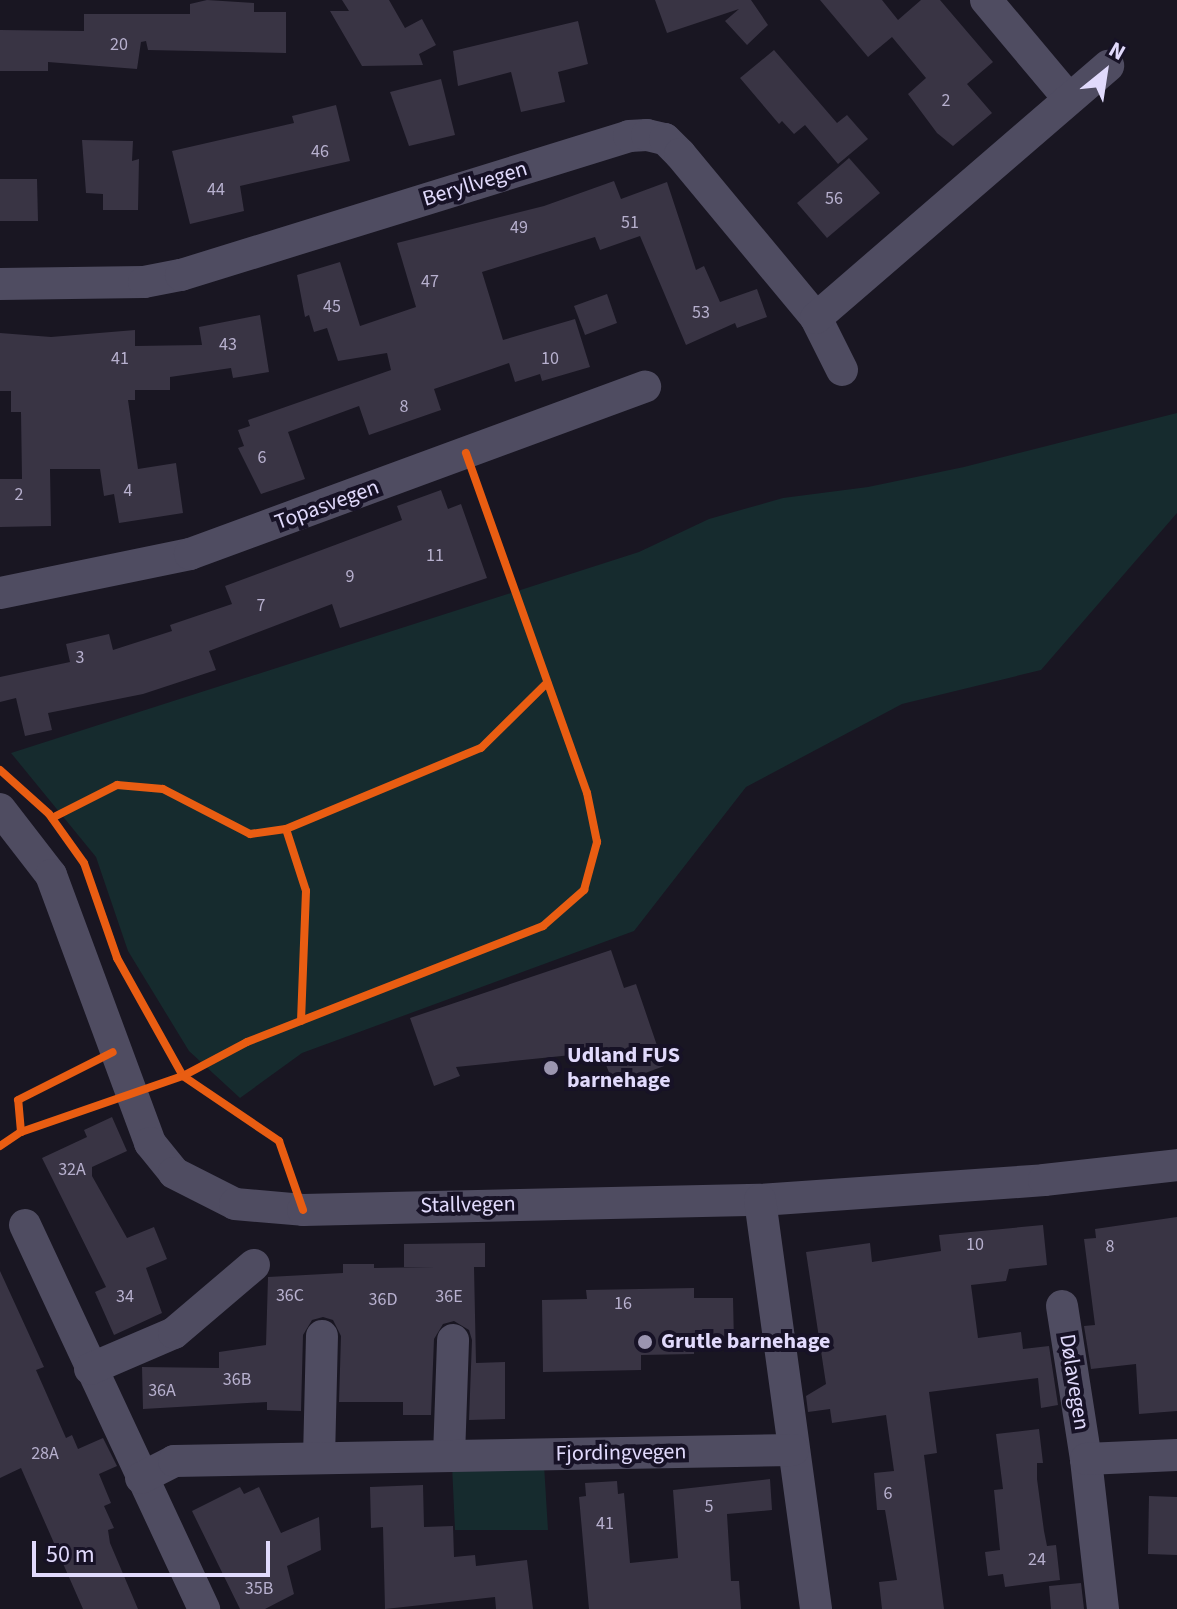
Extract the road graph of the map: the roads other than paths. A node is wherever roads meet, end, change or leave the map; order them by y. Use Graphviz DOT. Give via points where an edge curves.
graph roads {
  1 [pos="986,0"];
  2 [pos="1108,66"];
  3 [pos="1069,99"];
  4 [pos="0,284"];
  5 [pos="816,318"];
  6 [pos="842,370"];
  7 [pos="645,387"];
  8 [pos="0,593"];
  9 [pos="0,809"];
  10 [pos="1177,1165"];
  11 [pos="760,1200"];
  12 [pos="25,1225"];
  13 [pos="254,1265"];
  14 [pos="1062,1306"];
  15 [pos="322,1336"];
  16 [pos="453,1340"];
  17 [pos="90,1369"];
  18 [pos="793,1450"];
  19 [pos="1177,1455"];
  20 [pos="449,1456"];
  21 [pos="319,1458"];
  22 [pos="1086,1459"];
  23 [pos="141,1478"];
  24 [pos="204,1609"];
  25 [pos="816,1609"];
  26 [pos="1103,1609"];
  1 -- 3 [label="street"];
  2 -- 3 [label="street"];
  3 -- 5 [label="street"];
  4 -- 5 [label="street, Beryllvegen" via="144,282 181,275 629,136 647,135 665,139 680,154"];
  5 -- 6 [label="street, Beryllvegen"];
  7 -- 8 [label="street, Topasvegen" via="190,554"];
  9 -- 11 [label="street, Stallvegen" via="29,840 57,889 150,1143 174,1173 200,1190 235,1204 303,1210"];
  10 -- 11 [label="street, Stallvegen"];
  11 -- 18 [label="street"];
  12 -- 17 [label="street"];
  13 -- 17 [label="street" via="174,1333"];
  14 -- 22 [label="street, Dølavegen"];
  15 -- 21 [label="street"];
  16 -- 20 [label="street"];
  17 -- 23 [label="street"];
  18 -- 20 [label="street, Fjordingvegen"];
  18 -- 25 [label="street"];
  19 -- 22 [label="street, Dølavegen"];
  20 -- 21 [label="street, Fjordingvegen"];
  21 -- 23 [label="street, Fjordingvegen" via="174,1461"];
  22 -- 26 [label="street, Dølavegen"];
  23 -- 24 [label="street"];
}
